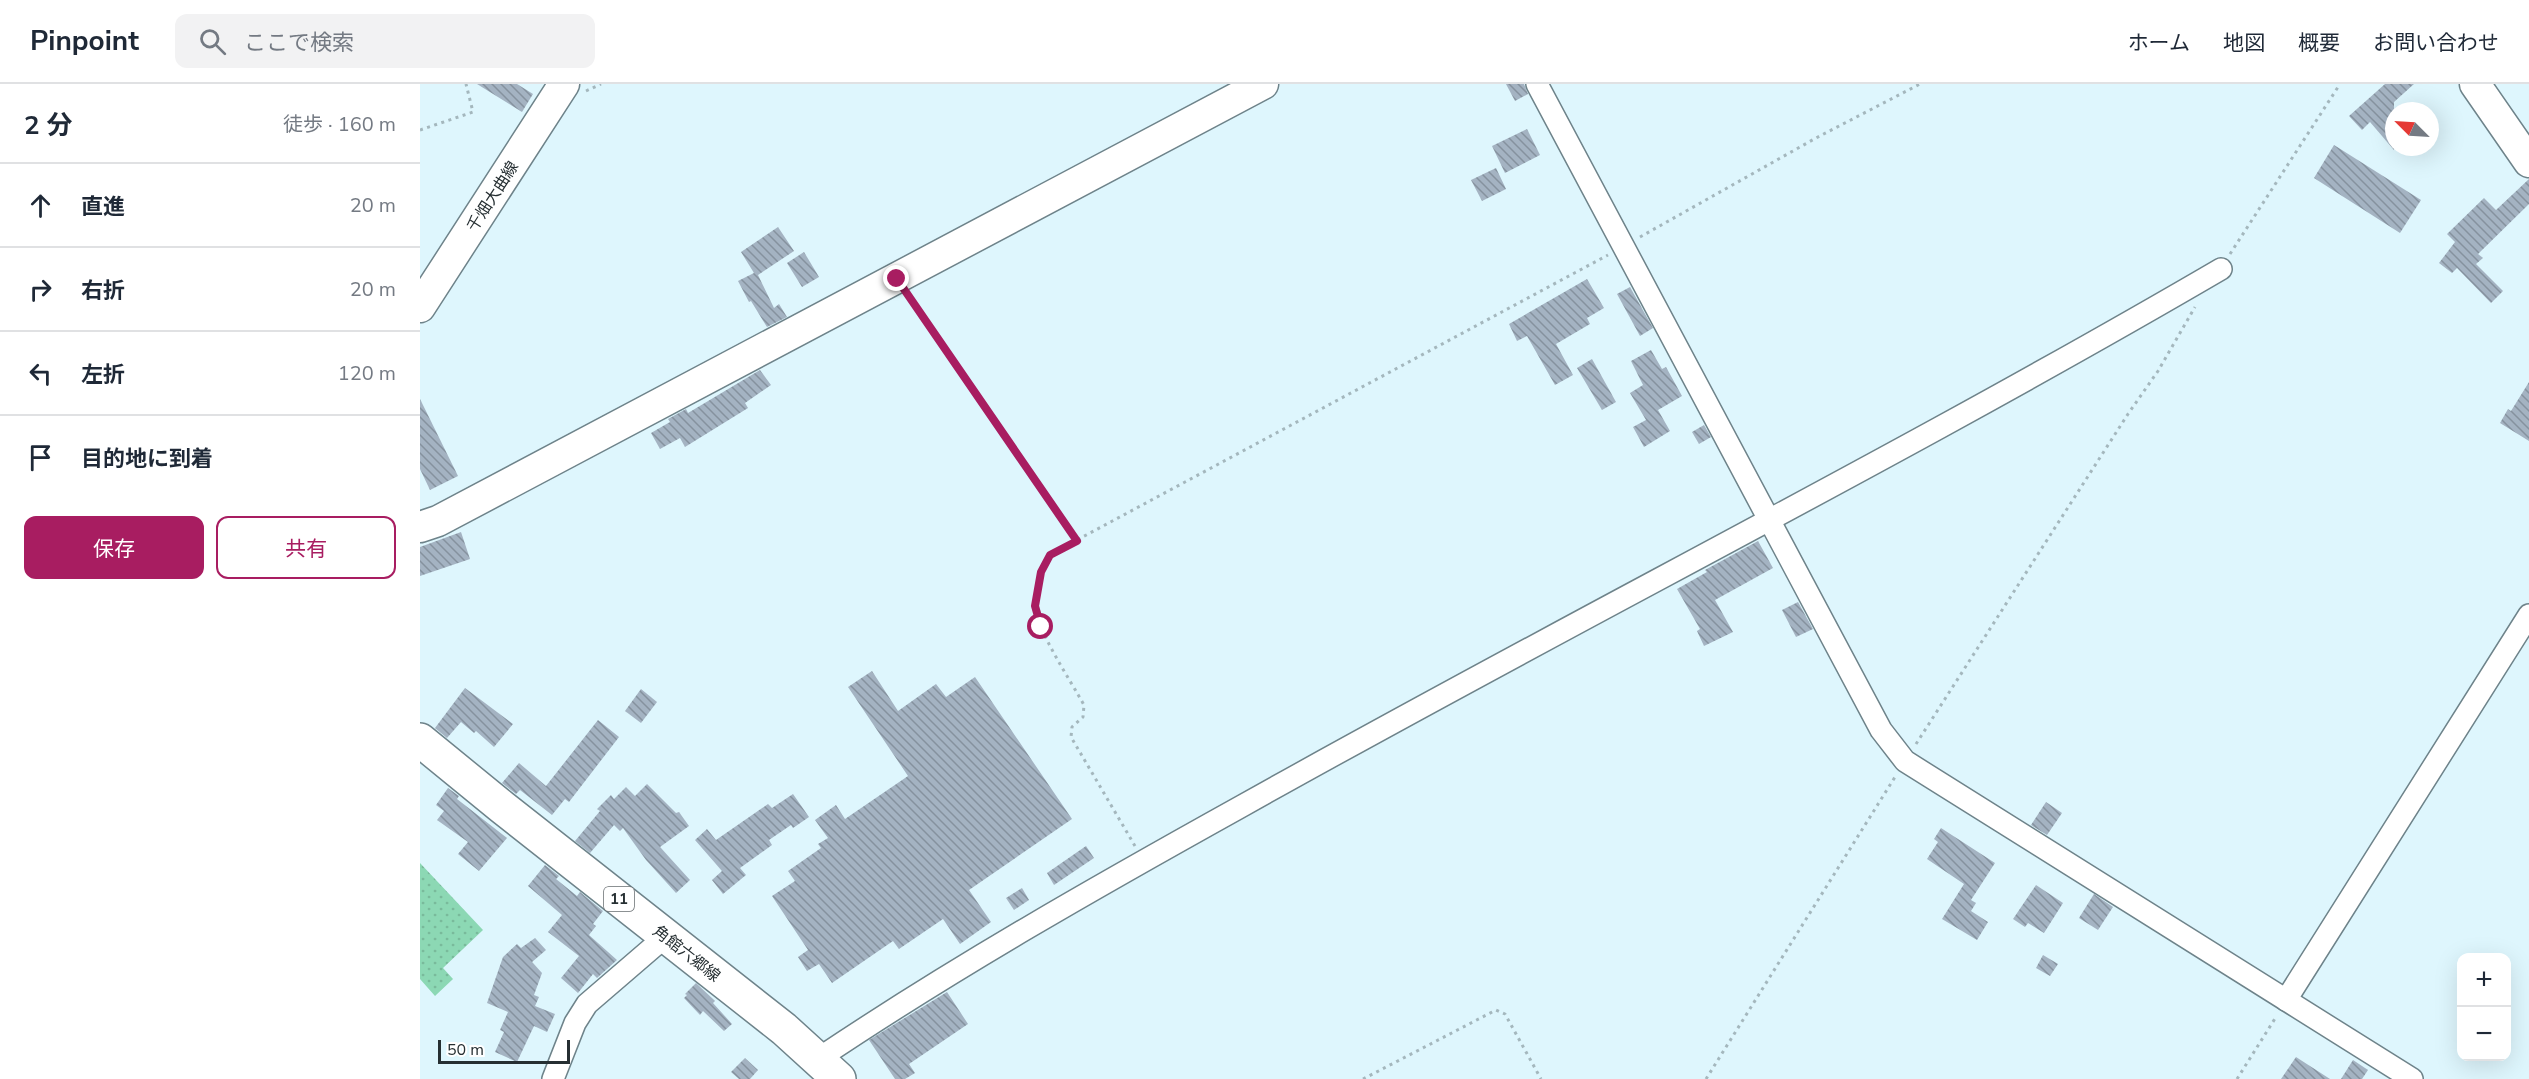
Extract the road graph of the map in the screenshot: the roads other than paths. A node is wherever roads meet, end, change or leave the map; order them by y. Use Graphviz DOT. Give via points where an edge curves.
graph roads {
  1 [pos="564,84"];
  2 [pos="1263,84"];
  3 [pos="1537,84"];
  4 [pos="2475,84"];
  5 [pos="2529,162"];
  6 [pos="2221,269"];
  7 [pos="420,307"];
  8 [pos="1768,521"];
  9 [pos="420,527"];
  10 [pos="2529,615"];
  11 [pos="420,740"];
  12 [pos="666,936"];
  13 [pos="2286,1000"];
  14 [pos="829,1069"];
  15 [pos="553,1079"];
  16 [pos="2412,1079"];
  1 -- 7 [label="street, 千畑大曲線"];
  2 -- 9 [label="street" via="459,510"];
  3 -- 8 [label="street"];
  4 -- 5 [label="street"];
  6 -- 8 [label="street"];
  8 -- 13 [label="street" via="1881,730 1905,761"];
  8 -- 14 [label="street" via="1366,736 1144,861 910,998"];
  10 -- 13 [label="street"];
  11 -- 12 [label="main road, 角館六郷線 / 11"];
  12 -- 14 [label="main road, 角館六郷線 / 11"];
  12 -- 15 [label="street" via="587,1004 575,1023"];
  13 -- 16 [label="street"];
}
